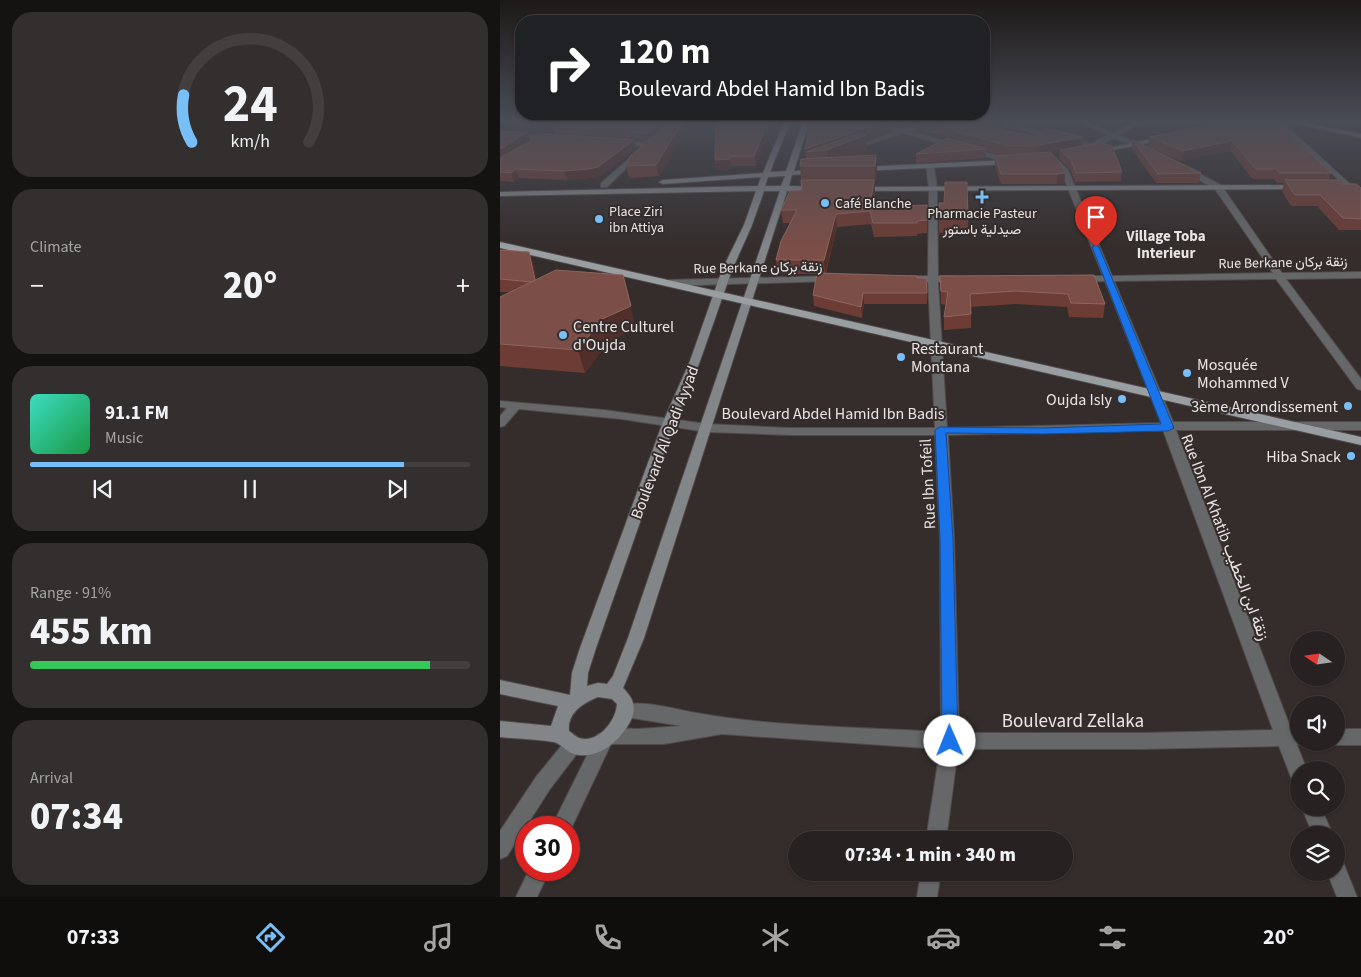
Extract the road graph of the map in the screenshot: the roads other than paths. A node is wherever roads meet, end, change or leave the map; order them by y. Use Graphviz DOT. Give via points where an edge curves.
graph roads {
  1 [pos="628,164"];
  2 [pos="770,164"];
  3 [pos="793,164"];
  4 [pos="810,164"];
  5 [pos="965,164"];
  6 [pos="1058,164"];
  7 [pos="1323,164"];
  8 [pos="930,166"];
  9 [pos="1182,167"];
  10 [pos="853,169"];
  11 [pos="825,171"];
  12 [pos="790,172"];
  13 [pos="765,176"];
  14 [pos="604,185"];
  15 [pos="1361,186"];
  16 [pos="1218,187"];
  17 [pos="1311,187"];
  18 [pos="1339,187"];
  19 [pos="1348,187"];
  20 [pos="500,188"];
  21 [pos="761,188"];
  22 [pos="784,189"];
  23 [pos="826,189"];
  24 [pos="852,189"];
  25 [pos="1070,189"];
  26 [pos="933,190"];
  27 [pos="500,194"];
  28 [pos="1361,198"];
  29 [pos="500,245"];
  30 [pos="1279,276"];
  31 [pos="1361,276"];
  32 [pos="841,279"];
  33 [pos="896,279"];
  34 [pos="933,279"];
  35 [pos="968,279"];
  36 [pos="1070,279"];
  37 [pos="1107,279"];
  38 [pos="754,281"];
  39 [pos="725,282"];
  40 [pos="666,283"];
  41 [pos="719,296"];
  42 [pos="746,302"];
  43 [pos="936,346"];
  44 [pos="1361,387"];
  45 [pos="1156,394"];
  46 [pos="500,404"];
  47 [pos="516,406"];
  48 [pos="669,422"];
  49 [pos="500,423"];
  50 [pos="1287,424"];
  51 [pos="1361,426"];
  52 [pos="706,428"];
  53 [pos="1168,428"];
  54 [pos="940,430"];
  55 [pos="1361,441"];
  56 [pos="500,687"];
  57 [pos="612,691"];
  58 [pos="575,701"];
  59 [pos="626,711"];
  60 [pos="727,727"];
  61 [pos="500,729"];
  62 [pos="1290,734"];
  63 [pos="1290,737"];
  64 [pos="1345,737"];
  65 [pos="1361,737"];
  66 [pos="607,739"];
  67 [pos="567,740"];
  68 [pos="950,741"];
  69 [pos="567,816"];
  70 [pos="937,831"];
  71 [pos="500,849"];
  72 [pos="534,881"];
  73 [pos="930,881"];
  74 [pos="1341,881"];
  75 [pos="526,897"];
  76 [pos="927,897"];
  77 [pos="1347,897"];
  1 -- 14 [label="street"];
  2 -- 13 [label="main road, Boulevard Al Qadi Ayyad"];
  3 -- 12 [label="main road, Boulevard Al Qadi Ayyad"];
  4 -- 12 [label="street"];
  5 -- 8 [label="main road"];
  6 -- 25 [label="street, Rue Ibn Al Khatib زنقة ابن الخطيب" via="1064,170"];
  7 -- 19 [label="street"];
  8 -- 10 [label="main road"];
  8 -- 26 [label="street, Rue Ibn Tofeil"];
  9 -- 16 [label="street"];
  11 -- 12 [label="main road"];
  12 -- 13 [label="main road"];
  12 -- 22 [label="main road, Boulevard Al Qadi Ayyad"];
  13 -- 14 [label="main road"];
  13 -- 21 [label="main road, Boulevard Al Qadi Ayyad"];
  14 -- 20 [label="main road"];
  15 -- 19 [label="main road"];
  16 -- 17 [label="main road"];
  16 -- 25 [label="main road"];
  16 -- 30 [label="street"];
  18 -- 19 [label="main road"];
  19 -- 28 [label="street"];
  21 -- 22 [label="main road"];
  21 -- 27 [label="main road"];
  21 -- 39 [label="main road, Boulevard Al Qadi Ayyad"];
  22 -- 23 [label="main road"];
  22 -- 38 [label="main road, Boulevard Al Qadi Ayyad"];
  24 -- 26 [label="main road"];
  25 -- 26 [label="main road"];
  25 -- 37 [label="street, Rue Ibn Al Khatib زنقة ابن الخطيب"];
  26 -- 34 [label="street, Rue Ibn Tofeil"];
  29 -- 40 [label="main road" via="511,251"];
  30 -- 31 [label="street, Rue Berkane زنقة بركان"];
  30 -- 37 [label="street, Rue Berkane زنقة بركان"];
  30 -- 44 [label="street"];
  32 -- 38 [label="street, Rue Berkane زنقة بركان"];
  33 -- 34 [label="street"];
  34 -- 35 [label="street"];
  34 -- 43 [label="street, Rue Ibn Tofeil"];
  36 -- 37 [label="street, Rue Berkane زنقة بركان"];
  37 -- 45 [label="street, Rue Ibn Al Khatib زنقة ابن الخطيب"];
  38 -- 39 [label="street, Rue Berkane زنقة بركان"];
  38 -- 42 [label="main road, Boulevard Al Qadi Ayyad"];
  39 -- 40 [label="street, Rue Berkane زنقة بركان"];
  39 -- 41 [label="main road, Boulevard Al Qadi Ayyad"];
  40 -- 41 [label="main road"];
  41 -- 42 [label="main road"];
  41 -- 48 [label="main road, Boulevard Al Qadi Ayyad"];
  42 -- 43 [label="main road"];
  42 -- 52 [label="main road, Boulevard Al Qadi Ayyad"];
  43 -- 45 [label="main road"];
  43 -- 54 [label="street, Rue Ibn Tofeil"];
  45 -- 50 [label="main road"];
  45 -- 53 [label="street, Rue Ibn Al Khatib زنقة ابن الخطيب"];
  46 -- 47 [label="street, Boulevard Abdel Hamid Ibn Badis"];
  47 -- 48 [label="street, Boulevard Abdel Hamid Ibn Badis"];
  47 -- 49 [label="street"];
  48 -- 52 [label="street, Boulevard Abdel Hamid Ibn Badis"];
  48 -- 58 [label="main road, Boulevard Al Qadi Ayyad" via="585,656"];
  50 -- 51 [label="street, Boulevard Abdel Hamid Ibn Badis"];
  50 -- 53 [label="street, Boulevard Abdel Hamid Ibn Badis"];
  50 -- 55 [label="main road"];
  52 -- 54 [label="street, Boulevard Abdel Hamid Ibn Badis"];
  52 -- 57 [label="main road, Boulevard Al Qadi Ayyad" via="636,638"];
  53 -- 54 [label="street, Boulevard Abdel Hamid Ibn Badis"];
  53 -- 62 [label="street, Rue Ibn Al Khatib زنقة ابن الخطيب"];
  54 -- 68 [label="street, Rue Ibn Tofeil" via="947,539"];
  56 -- 58 [label="main road"];
  57 -- 58 [label="main road" via="598,690"];
  57 -- 59 [label="main road" via="623,699"];
  58 -- 67 [label="main road" via="561,717"];
  59 -- 60 [label="street, Boulevard Zellaka" via="655,713"];
  59 -- 66 [label="main road" via="619,728"];
  60 -- 66 [label="street, Boulevard Zellaka" via="656,737"];
  60 -- 68 [label="street, Boulevard Zellaka"];
  61 -- 67 [label="main road"];
  63 -- 68 [label="street, Boulevard Zellaka"];
  64 -- 65 [label="street"];
  66 -- 67 [label="main road" via="587,746"];
  66 -- 69 [label="street"];
  67 -- 71 [label="street"];
  68 -- 70 [label="street, Rue Ibn Tofeil"];
  72 -- 75 [label="street"];
  73 -- 76 [label="street"];
  74 -- 77 [label="street"];
}
